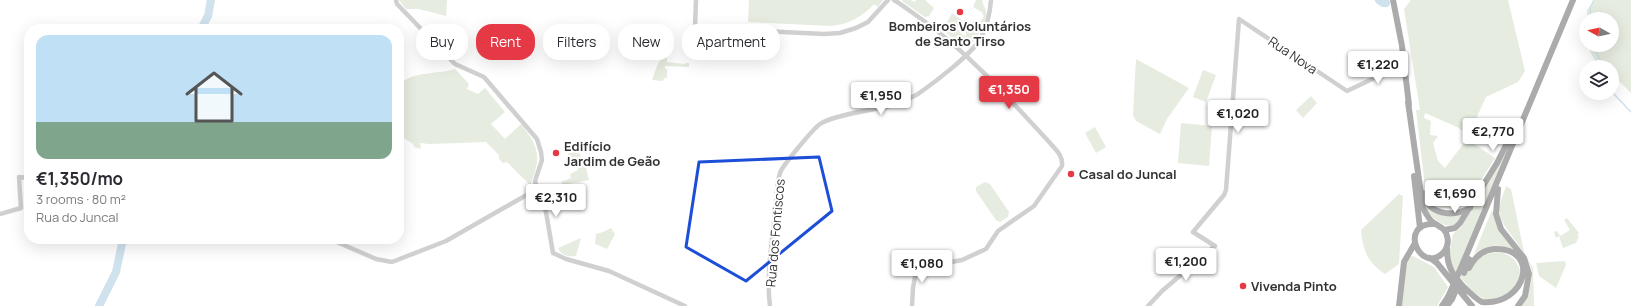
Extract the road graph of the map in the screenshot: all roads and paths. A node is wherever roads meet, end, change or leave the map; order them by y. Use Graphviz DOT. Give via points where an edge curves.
graph roads {
  1 [pos="396,0"];
  2 [pos="696,0"];
  3 [pos="888,0"];
  4 [pos="894,0"];
  5 [pos="992,0"];
  6 [pos="1393,0"];
  7 [pos="1572,3"];
  8 [pos="965,55"];
  9 [pos="1545,68"];
  10 [pos="1406,69"];
  11 [pos="1408,102"];
  12 [pos="1526,111"];
  13 [pos="1416,158"];
  14 [pos="24,178"];
  15 [pos="537,188"];
  16 [pos="1498,189"];
  17 [pos="1470,208"];
  18 [pos="0,214"];
  19 [pos="1435,224"];
  20 [pos="1420,228"];
  21 [pos="1444,230"];
  22 [pos="1415,243"];
  23 [pos="342,244"];
  24 [pos="1446,248"];
  25 [pos="1430,258"];
  26 [pos="1464,273"];
  27 [pos="1465,288"];
  28 [pos="1450,298"];
  29 [pos="770,305"];
  30 [pos="686,306"];
  31 [pos="912,306"];
  32 [pos="1148,306"];
  33 [pos="1399,306"];
  34 [pos="1442,306"];
  35 [pos="1447,306"];
  36 [pos="1472,306"];
  37 [pos="1479,306"];
  38 [pos="1518,306"];
  1 -- 15 [label="street" via="455,64 484,77 538,139 542,160 535,180"];
  2 -- 3 [label="street" via="695,28 824,34 840,33 868,22"];
  4 -- 8 [label="street"];
  5 -- 8 [label="street, Rua dos Fontiscos" via="981,38"];
  6 -- 10 [label="main road"];
  7 -- 9 [label="main road"];
  8 -- 29 [label="street, Rua dos Fontiscos" via="917,94 904,101 820,124 784,165 778,179 771,257"];
  8 -- 31 [label="street" via="1059,153 1062,166 1034,206 998,231 986,249 962,260 941,264 918,261"];
  9 -- 12 [label="main road"];
  9 -- 16 [label="main road"];
  10 -- 11 [label="main road"];
  10 -- 32 [label="street, Rua Nova" via="1387,72 1348,91 1239,19 1226,190 1193,232 1215,246"];
  11 -- 13 [label="main road"];
  11 -- 20 [label="main road"];
  12 -- 17 [label="main road" via="1523,112"];
  12 -- 28 [label="main road, bridge"];
  13 -- 17 [label="main road" via="1420,165 1424,198 1429,205 1438,211 1450,213"];
  13 -- 19 [label="main road" via="1423,208"];
  14 -- 18 [label="street" via="19,177 21,208"];
  15 -- 23 [label="street" via="446,241 392,262"];
  15 -- 30 [label="street" via="546,212 553,253 609,271"];
  16 -- 26 [label="main road"];
  16 -- 38 [label="main road" via="1496,214 1501,229 1524,258 1529,274 1525,296"];
  17 -- 21 [label="main road" via="1455,228"];
  19 -- 20 [label="main road"];
  19 -- 21 [label="main road"];
  20 -- 22 [label="main road"];
  21 -- 24 [label="main road" via="1448,239"];
  22 -- 25 [label="main road" via="1422,254"];
  22 -- 33 [label="main road" via="1404,262"];
  24 -- 25 [label="main road" via="1440,255"];
  24 -- 27 [label="main road" via="1450,268"];
  25 -- 36 [label="main road"];
  26 -- 27 [label="main road" via="1478,255 1489,249 1500,249 1519,260 1524,282 1512,301 1493,306 1480,301"];
  26 -- 28 [label="main road, bridge"];
  27 -- 37 [label="main road"];
  28 -- 34 [label="main road"];
  28 -- 35 [label="main road"];
}
